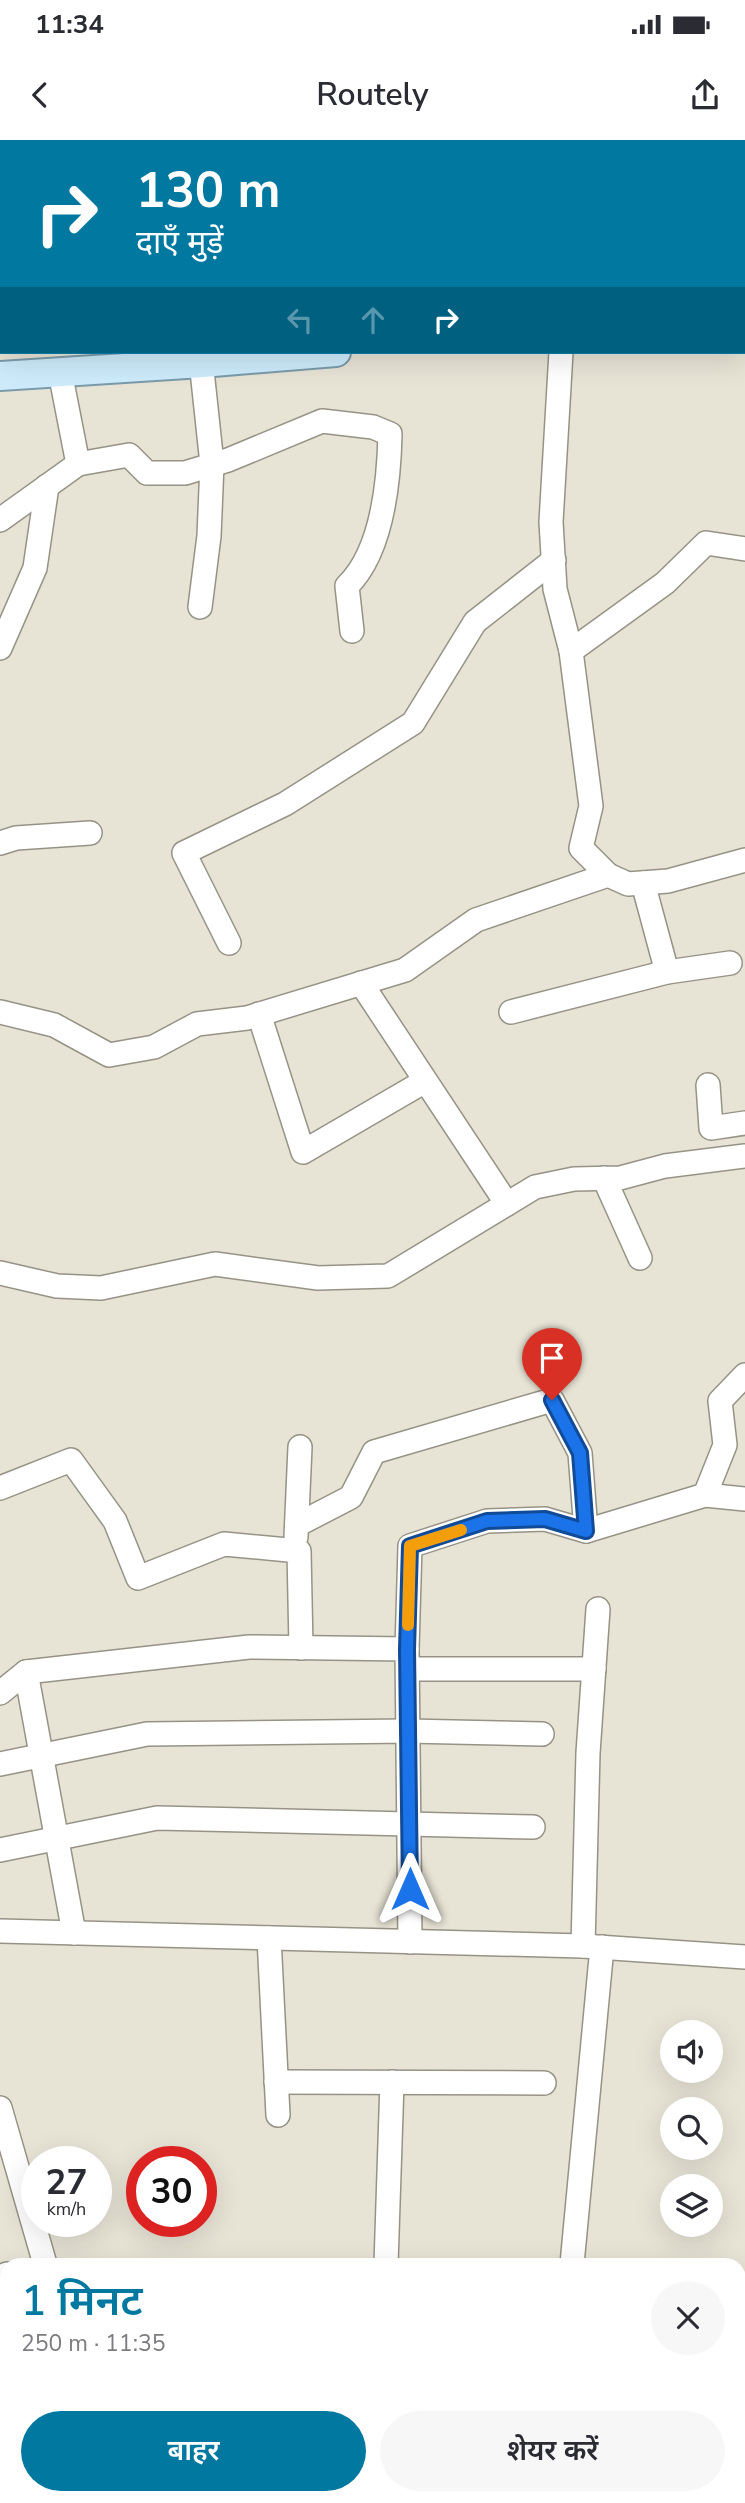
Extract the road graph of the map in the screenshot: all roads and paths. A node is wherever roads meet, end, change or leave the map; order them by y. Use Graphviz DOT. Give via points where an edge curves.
graph roads {
  1 [pos="282,354"];
  2 [pos="561,354"];
  3 [pos="201,357"];
  4 [pos="103,361"];
  5 [pos="60,372"];
  6 [pos="0,376"];
  7 [pos="78,464"];
  8 [pos="212,464"];
  9 [pos="47,486"];
  10 [pos="0,520"];
  11 [pos="745,549"];
  12 [pos="554,559"];
  13 [pos="200,607"];
  14 [pos="352,631"];
  15 [pos="0,648"];
  16 [pos="571,650"];
  17 [pos="90,833"];
  18 [pos="0,843"];
  19 [pos="741,857"];
  20 [pos="608,875"];
  21 [pos="643,883"];
  22 [pos="229,943"];
  23 [pos="730,963"];
  24 [pos="667,972"];
  25 [pos="361,983"];
  26 [pos="0,1012"];
  27 [pos="511,1012"];
  28 [pos="259,1014"];
  29 [pos="425,1080"];
  30 [pos="708,1085"];
  31 [pos="745,1123"];
  32 [pos="745,1156"];
  33 [pos="604,1178"];
  34 [pos="507,1205"];
  35 [pos="640,1258"];
  36 [pos="0,1273"];
  37 [pos="745,1375"];
  38 [pos="300,1447"];
  39 [pos="0,1488"];
  40 [pos="705,1495"];
  41 [pos="745,1499"];
  42 [pos="297,1525"];
  43 [pos="586,1531"];
  44 [pos="296,1551"];
  45 [pos="598,1609"];
  46 [pos="301,1648"];
  47 [pos="407,1659"];
  48 [pos="594,1669"];
  49 [pos="26,1672"];
  50 [pos="1,1689"];
  51 [pos="408,1731"];
  52 [pos="542,1734"];
  53 [pos="41,1757"];
  54 [pos="0,1764"];
  55 [pos="409,1824"];
  56 [pos="533,1827"];
  57 [pos="57,1839"];
  58 [pos="0,1850"];
  59 [pos="0,1931"];
  60 [pos="74,1933"];
  61 [pos="269,1938"];
  62 [pos="410,1942"];
  63 [pos="592,1946"];
  64 [pos="745,1957"];
  65 [pos="276,2082"];
  66 [pos="392,2082"];
  67 [pos="544,2083"];
  68 [pos="0,2108"];
  69 [pos="278,2115"];
  70 [pos="39,2258"];
  71 [pos="386,2258"];
  72 [pos="572,2258"];
  1 -- 3 [label="main road"];
  2 -- 12 [label="street" via="552,509"];
  3 -- 4 [label="main road"];
  3 -- 8 [label="street"];
  4 -- 5 [label="main road"];
  5 -- 6 [label="main road"];
  5 -- 7 [label="street"];
  7 -- 8 [label="street" via="130,455 147,473 185,473"];
  7 -- 9 [label="street"];
  8 -- 13 [label="street"];
  8 -- 14 [label="street" via="322,421 373,427 390,434 389,477 378,528 359,574 347,586"];
  9 -- 10 [label="street"];
  9 -- 15 [label="street" via="35,568"];
  11 -- 16 [label="street" via="706,543 664,583"];
  12 -- 16 [label="street" via="555,589"];
  12 -- 22 [label="street" via="475,621 412,723 285,804 184,853"];
  16 -- 20 [label="street" via="591,806 581,848"];
  17 -- 18 [label="street"];
  19 -- 21 [label="street" via="668,881"];
  20 -- 21 [label="street" via="628,884"];
  20 -- 25 [label="street" via="476,920 405,970"];
  21 -- 24 [label="street"];
  23 -- 24 [label="street"];
  24 -- 27 [label="street"];
  25 -- 28 [label="street"];
  25 -- 29 [label="street"];
  26 -- 28 [label="street" via="54,1025 109,1055 154,1047 197,1024"];
  28 -- 29 [label="street" via="303,1152"];
  29 -- 34 [label="street"];
  30 -- 31 [label="street" via="711,1128"];
  32 -- 33 [label="street"];
  33 -- 34 [label="street" via="535,1187"];
  33 -- 35 [label="street"];
  34 -- 36 [label="street" via="388,1276 318,1278 215,1264 101,1288 57,1286"];
  37 -- 40 [label="street" via="720,1401 725,1445"];
  38 -- 42 [label="street"];
  39 -- 44 [label="street" via="71,1460 115,1521 138,1577 224,1544"];
  40 -- 41 [label="street"];
  40 -- 43 [label="street"];
  42 -- 43 [label="street" via="351,1497 374,1452 552,1400 580,1453"];
  42 -- 44 [label="street"];
  43 -- 47 [label="street" via="545,1519 487,1521 410,1546"];
  44 -- 46 [label="street"];
  45 -- 48 [label="street"];
  46 -- 47 [label="street"];
  46 -- 49 [label="street" via="249,1647"];
  47 -- 48 [label="street"];
  47 -- 51 [label="street"];
  48 -- 63 [label="street" via="588,1753"];
  49 -- 50 [label="street"];
  49 -- 53 [label="street"];
  51 -- 52 [label="street"];
  51 -- 53 [label="street" via="147,1734"];
  51 -- 55 [label="street"];
  53 -- 54 [label="street"];
  53 -- 57 [label="street"];
  55 -- 56 [label="street"];
  55 -- 57 [label="street" via="157,1818"];
  55 -- 62 [label="street"];
  57 -- 58 [label="street"];
  57 -- 60 [label="street"];
  59 -- 60 [label="street"];
  60 -- 61 [label="street"];
  61 -- 62 [label="street"];
  61 -- 65 [label="street"];
  62 -- 63 [label="street"];
  63 -- 64 [label="street"];
  63 -- 72 [label="street"];
  65 -- 66 [label="street"];
  65 -- 69 [label="street"];
  66 -- 67 [label="street"];
  66 -- 71 [label="street"];
  68 -- 70 [label="street"];
}
